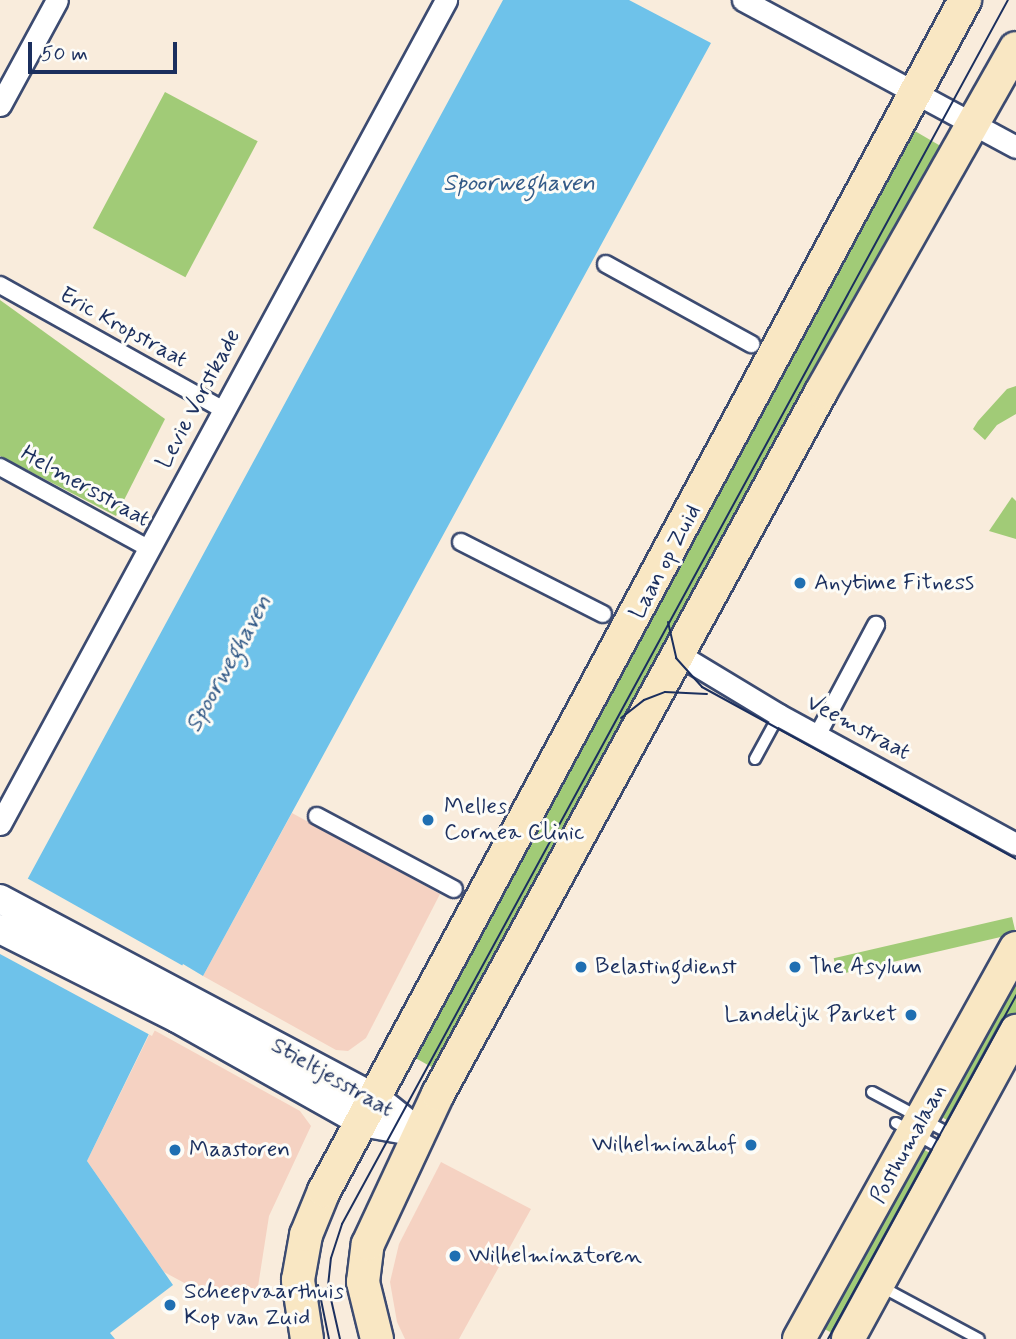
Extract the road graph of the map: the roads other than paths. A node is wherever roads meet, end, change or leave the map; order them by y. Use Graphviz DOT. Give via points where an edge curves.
graph roads {
  1 [pos="57,0"];
  2 [pos="446,0"];
  3 [pos="744,0"];
  4 [pos="965,0"];
  5 [pos="1016,48"];
  6 [pos="914,91"];
  7 [pos="0,105"];
  8 [pos="973,124"];
  9 [pos="1016,147"];
  10 [pos="606,264"];
  11 [pos="0,285"];
  12 [pos="751,344"];
  13 [pos="223,410"];
  14 [pos="0,467"];
  15 [pos="461,542"];
  16 [pos="148,548"];
  17 [pos="603,614"];
  18 [pos="876,625"];
  19 [pos="678,654"];
  20 [pos="779,715"];
  21 [pos="817,736"];
  22 [pos="755,760"];
  23 [pos="317,816"];
  24 [pos="0,824"];
  25 [pos="1016,845"];
  26 [pos="454,889"];
  27 [pos="0,899"];
  28 [pos="0,929"];
  29 [pos="1016,948"];
  30 [pos="183,1008"];
  31 [pos="1016,1031"];
  32 [pos="872,1092"];
  33 [pos="369,1110"];
  34 [pos="911,1125"];
  35 [pos="419,1133"];
  36 [pos="952,1145"];
  37 [pos="877,1285"];
  38 [pos="307,1339"];
  39 [pos="377,1339"];
  40 [pos="799,1339"];
  41 [pos="848,1339"];
  42 [pos="979,1339"];
  1 -- 7 [label="street"];
  2 -- 13 [label="street, Levie Vorstkade"];
  3 -- 6 [label="street"];
  4 -- 6 [label="main road, Laan op Zuid"];
  5 -- 8 [label="main road"];
  6 -- 8 [label="street"];
  6 -- 33 [label="main road, Laan op Zuid"];
  8 -- 9 [label="street"];
  8 -- 19 [label="main road"];
  10 -- 12 [label="street"];
  11 -- 13 [label="street, Eric Kropstraat"];
  13 -- 16 [label="street, Levie Vorstkade"];
  14 -- 16 [label="street, Helmersstraat"];
  15 -- 17 [label="street"];
  16 -- 24 [label="street, Levie Vorstkade"];
  18 -- 21 [label="street"];
  19 -- 20 [label="street, Veemstraat"];
  19 -- 35 [label="main road"];
  20 -- 21 [label="street, Veemstraat"];
  20 -- 22 [label="lane"];
  21 -- 25 [label="street, Veemstraat"];
  23 -- 26 [label="street"];
  27 -- 30 [label="street"];
  28 -- 30 [label="street"];
  29 -- 34 [label="main road, Posthumalaan"];
  30 -- 33 [label="street, Stieltjesstraat"];
  31 -- 36 [label="main road, Posthumalaan"];
  32 -- 34 [label="lane"];
  33 -- 35 [label="street, Stieltjesstraat"];
  33 -- 38 [label="main road, Laan op Zuid" via="324,1191 302,1249 298,1290"];
  34 -- 36 [label="lane"];
  34 -- 36 [label="lane"];
  34 -- 40 [label="main road, Posthumalaan"];
  35 -- 39 [label="main road" via="384,1204 366,1255 365,1297"];
  36 -- 37 [label="main road, Posthumalaan"];
  37 -- 41 [label="main road, Posthumalaan"];
  37 -- 42 [label="lane"];
}
